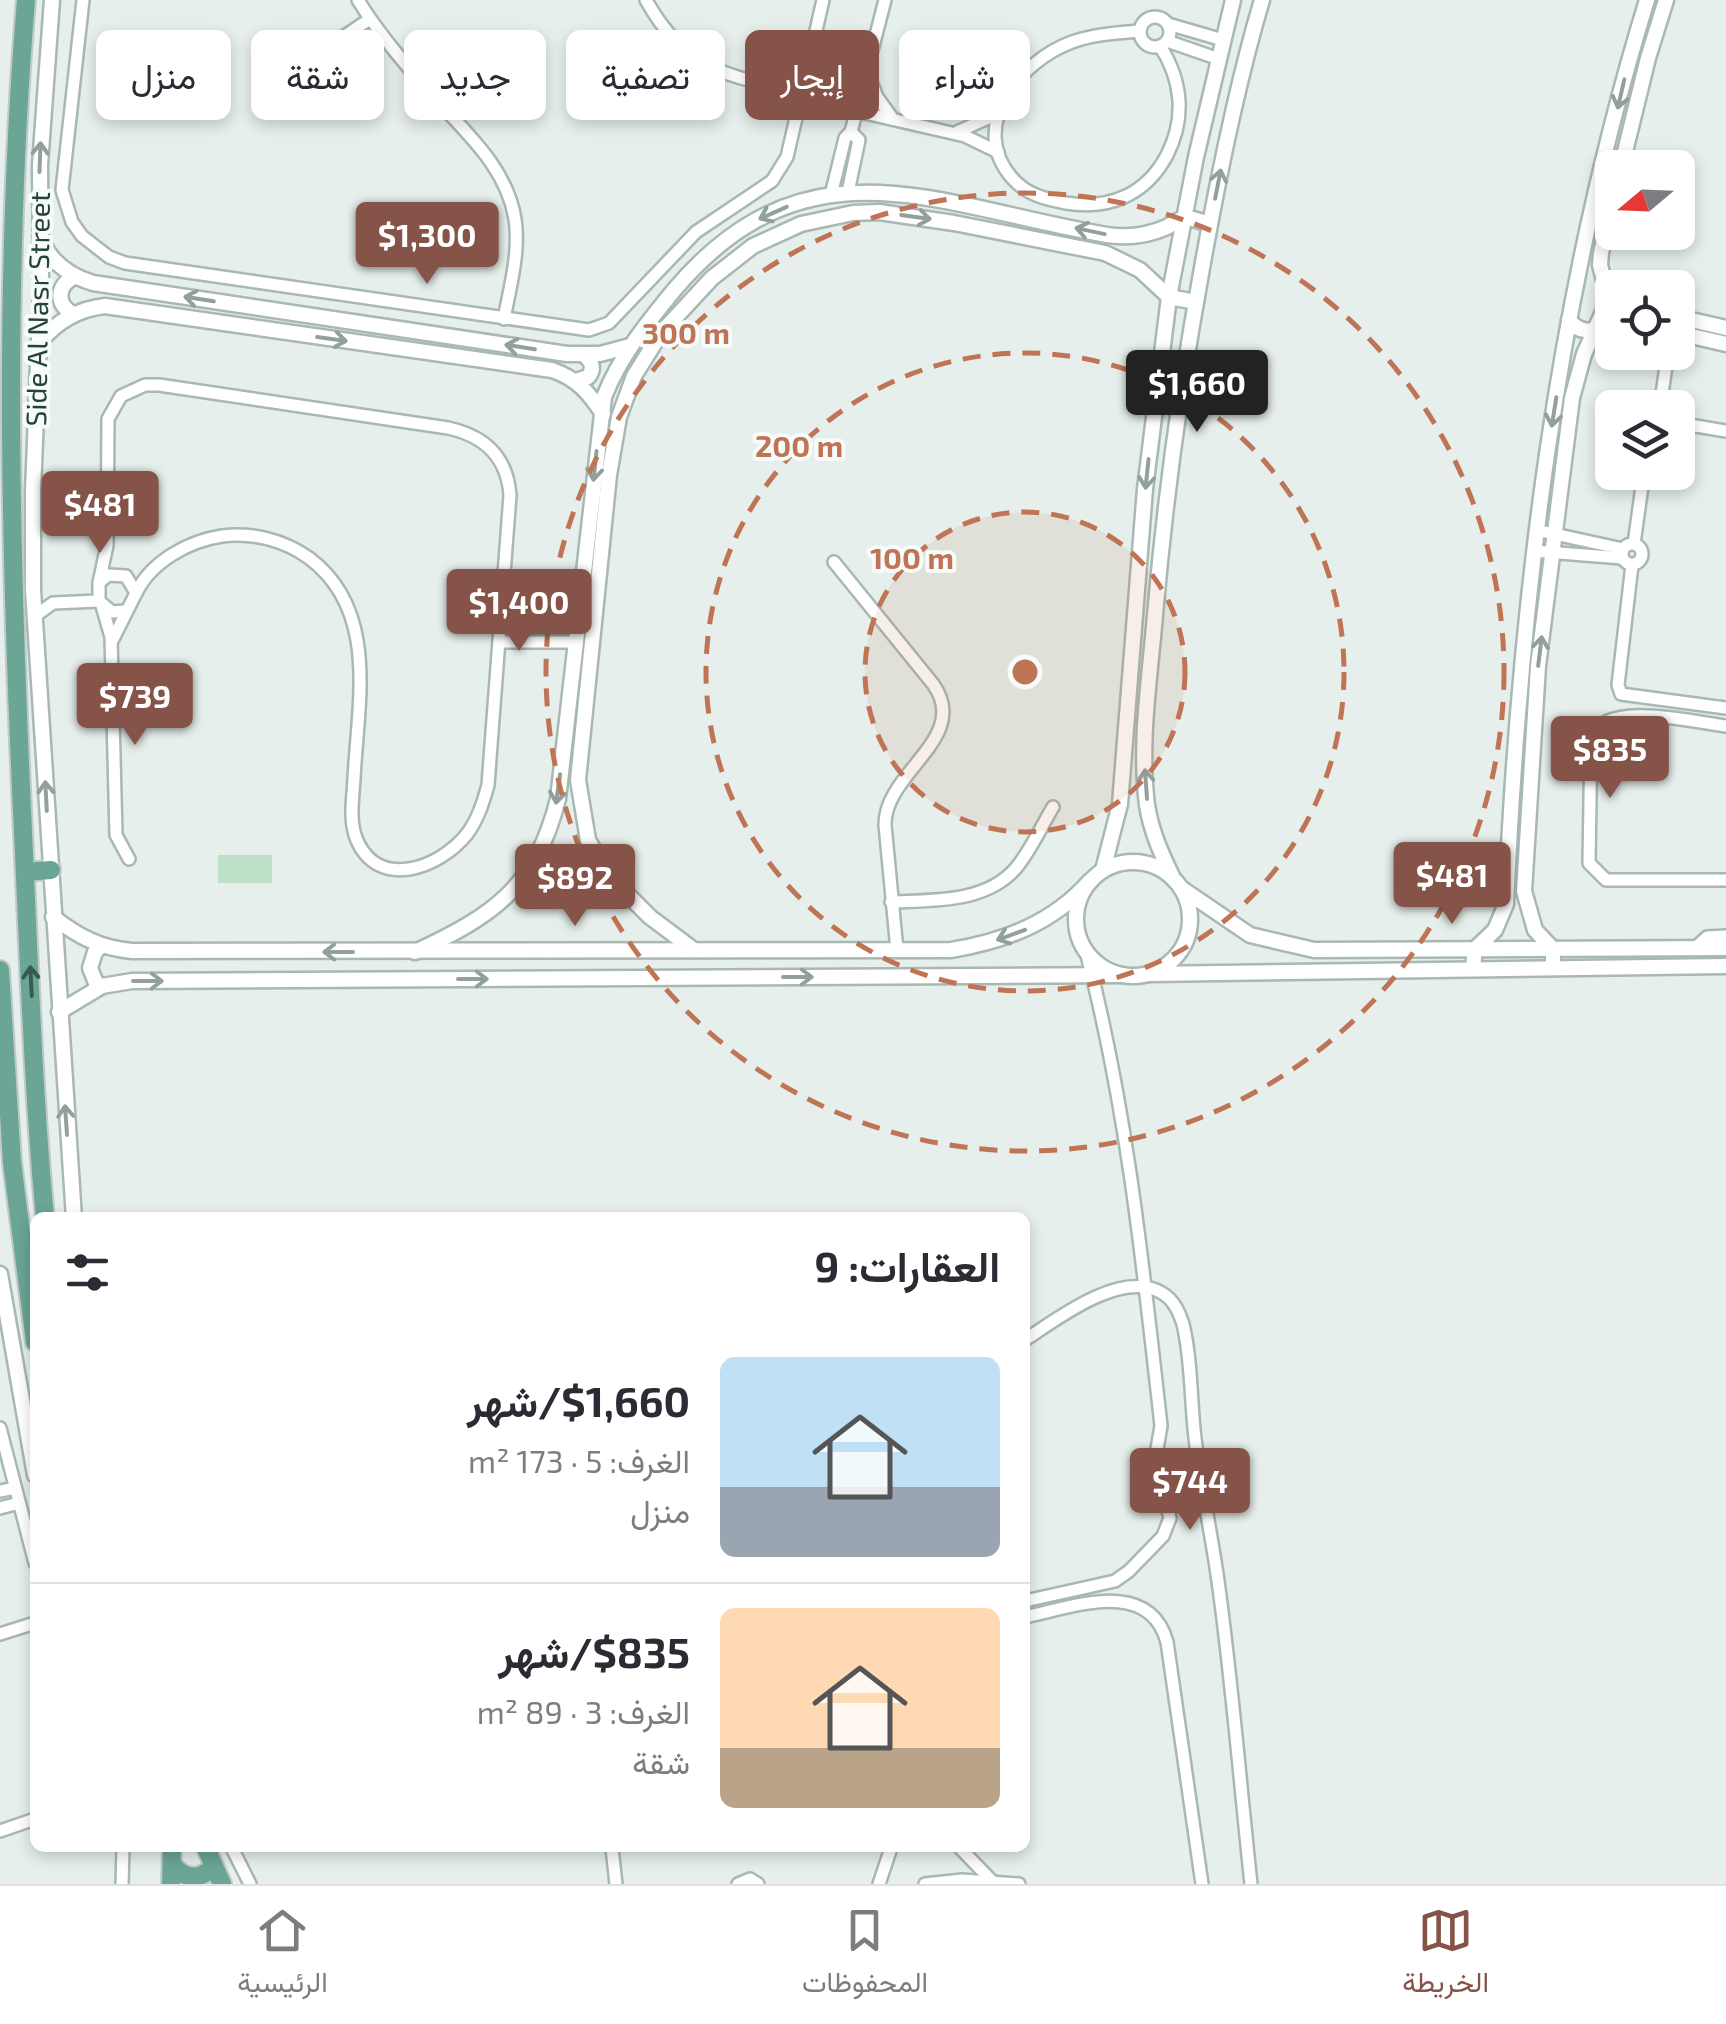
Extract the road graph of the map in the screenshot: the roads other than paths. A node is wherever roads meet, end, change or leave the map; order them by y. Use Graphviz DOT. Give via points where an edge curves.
graph roads {
  1 [pos="26,0"];
  2 [pos="52,0"];
  3 [pos="83,0"];
  4 [pos="358,0"];
  5 [pos="646,0"];
  6 [pos="823,0"];
  7 [pos="885,0"];
  8 [pos="1162,0"];
  9 [pos="1233,0"];
  10 [pos="1262,0"];
  11 [pos="1647,0"];
  12 [pos="1666,0"];
  13 [pos="370,19"];
  14 [pos="1163,20"];
  15 [pos="354,30"];
  16 [pos="816,30"];
  17 [pos="877,30"];
  18 [pos="1140,31"];
  19 [pos="1223,40"];
  20 [pos="1164,44"];
  21 [pos="1219,58"];
  22 [pos="1030,71"];
  23 [pos="745,79"];
  24 [pos="879,100"];
  25 [pos="879,116"];
  26 [pos="894,119"];
  27 [pos="795,120"];
  28 [pos="854,120"];
  29 [pos="983,120"];
  30 [pos="997,120"];
  31 [pos="852,132"];
  32 [pos="952,133"];
  33 [pos="1626,150"];
  34 [pos="998,152"];
  35 [pos="848,192"];
  36 [pos="831,194"];
  37 [pos="1184,217"];
  38 [pos="1210,224"];
  39 [pos="40,236"];
  40 [pos="74,277"];
  41 [pos="1595,280"];
  42 [pos="1576,282"];
  43 [pos="1169,297"];
  44 [pos="1196,302"];
  45 [pos="73,314"];
  46 [pos="504,319"];
  47 [pos="1568,320"];
  48 [pos="1695,321"];
  49 [pos="1726,328"];
  50 [pos="1595,330"];
  51 [pos="1595,332"];
  52 [pos="1695,337"];
  53 [pos="39,343"];
  54 [pos="1726,344"];
  55 [pos="631,346"];
  56 [pos="649,351"];
  57 [pos="584,356"];
  58 [pos="576,381"];
  59 [pos="601,412"];
  60 [pos="618,417"];
  61 [pos="1695,425"];
  62 [pos="1726,430"];
  63 [pos="1640,490"];
  64 [pos="1536,530"];
  65 [pos="1554,534"];
  66 [pos="107,545"];
  67 [pos="1534,551"];
  68 [pos="1551,552"];
  69 [pos="1628,554"];
  70 [pos="834,562"];
  71 [pos="152,570"];
  72 [pos="123,574"];
  73 [pos="34,590"];
  74 [pos="136,593"];
  75 [pos="99,596"];
  76 [pos="124,611"];
  77 [pos="35,616"];
  78 [pos="499,642"];
  79 [pos="575,642"];
  80 [pos="111,648"];
  81 [pos="1726,708"];
  82 [pos="1726,726"];
  83 [pos="1053,807"];
  84 [pos="130,859"];
  85 [pos="51,870"];
  86 [pos="1103,870"];
  87 [pos="25,872"];
  88 [pos="1726,880"];
  89 [pos="1090,881"];
  90 [pos="1176,882"];
  91 [pos="891,902"];
  92 [pos="54,917"];
  93 [pos="1726,936"];
  94 [pos="101,946"];
  95 [pos="1695,948"];
  96 [pos="1726,948"];
  97 [pos="1476,949"];
  98 [pos="1553,949"];
  99 [pos="694,950"];
  100 [pos="897,950"];
  101 [pos="1086,951"];
  102 [pos="414,952"];
  103 [pos="1726,966"];
  104 [pos="1473,968"];
  105 [pos="1552,968"];
  106 [pos="0,970"];
  107 [pos="1150,974"];
  108 [pos="1122,975"];
  109 [pos="1092,976"];
  110 [pos="102,986"];
  111 [pos="59,1012"];
  112 [pos="46,1212"];
  113 [pos="74,1212"];
  114 [pos="0,1274"];
  115 [pos="1146,1286"];
  116 [pos="30,1303"];
  117 [pos="1030,1337"];
  118 [pos="0,1428"];
  119 [pos="30,1446"];
  120 [pos="15,1488"];
  121 [pos="0,1491"];
  122 [pos="19,1503"];
  123 [pos="0,1508"];
  124 [pos="30,1544"];
  125 [pos="1030,1600"];
  126 [pos="1030,1615"];
  127 [pos="30,1625"];
  128 [pos="0,1634"];
  129 [pos="30,1822"];
  130 [pos="0,1831"];
  131 [pos="122,1852"];
  132 [pos="208,1852"];
  133 [pos="234,1852"];
  134 [pos="612,1852"];
  135 [pos="890,1852"];
  136 [pos="964,1852"];
  137 [pos="172,1866"];
  138 [pos="218,1876"];
  139 [pos="992,1880"];
  140 [pos="122,1884"];
  141 [pos="250,1884"];
  142 [pos="616,1884"];
  143 [pos="738,1884"];
  144 [pos="758,1884"];
  145 [pos="879,1884"];
  146 [pos="926,1884"];
  147 [pos="1018,1884"];
  148 [pos="1202,1884"];
  149 [pos="1252,1884"];
  1 -- 87 [label="main road" via="12,450"];
  39 -- 2 [label="street, Side Al Nasr Street, one-way"];
  3 -- 46 [label="street" via="62,190 72,222 95,248 125,263"];
  4 -- 13 [label="street"];
  5 -- 23 [label="street" via="694,60"];
  6 -- 16 [label="street"];
  7 -- 17 [label="street"];
  8 -- 14 [label="street"];
  9 -- 19 [label="street"];
  38 -- 10 [label="street, one-way"];
  11 -- 42 [label="street, one-way"];
  12 -- 33 [label="street"];
  13 -- 15 [label="street"];
  13 -- 46 [label="street" via="503,182 516,237"];
  14 -- 18 [label="street" via="1146,20"];
  14 -- 19 [label="street"];
  14 -- 20 [label="street" via="1170,34"];
  18 -- 20 [label="street" via="1144,42"];
  18 -- 22 [label="street" via="1085,38 1058,48"];
  19 -- 21 [label="street"];
  20 -- 21 [label="street"];
  20 -- 34 [label="street" via="1178,85 1177,125 1159,168 1129,196 1090,207 1046,200 1021,187"];
  21 -- 37 [label="street"];
  24 -- 26 [label="street"];
  25 -- 26 [label="street"];
  26 -- 32 [label="street"];
  27 -- 46 [label="street" via="778,174 696,232 609,323 590,330"];
  28 -- 31 [label="street"];
  29 -- 32 [label="street"];
  30 -- 34 [label="street"];
  31 -- 35 [label="street" via="859,140"];
  31 -- 36 [label="street"];
  32 -- 34 [label="street"];
  35 -- 36 [label="street"];
  37 -- 35 [label="street, one-way" via="1150,233 1112,236 913,195"];
  36 -- 55 [label="street, one-way" via="780,209 714,249"];
  37 -- 38 [label="street"];
  37 -- 43 [label="street"];
  38 -- 44 [label="street"];
  39 -- 40 [label="street"];
  39 -- 53 [label="street, Side Al Nasr Street"];
  40 -- 45 [label="street" via="60,296"];
  57 -- 40 [label="street, one-way"];
  41 -- 42 [label="street"];
  42 -- 47 [label="street"];
  43 -- 44 [label="street"];
  56 -- 43 [label="street, one-way" via="690,300 742,253 801,224 852,213 940,220 1105,253 1140,270"];
  43 -- 86 [label="street, one-way" via="1143,509 1120,804"];
  90 -- 44 [label="street, one-way" via="1156,844 1148,808 1146,735 1168,491"];
  45 -- 53 [label="street"];
  45 -- 58 [label="street, one-way" via="105,306 552,370"];
  47 -- 50 [label="street" via="1580,330"];
  47 -- 64 [label="street, one-way"];
  48 -- 49 [label="street"];
  51 -- 65 [label="street" via="1572,398"];
  52 -- 54 [label="street"];
  53 -- 73 [label="street, Side Al Nasr Street"];
  55 -- 56 [label="street"];
  55 -- 57 [label="street"];
  55 -- 59 [label="street"];
  56 -- 60 [label="street"];
  57 -- 58 [label="street" via="592,370"];
  58 -- 59 [label="street"];
  59 -- 60 [label="street"];
  59 -- 79 [label="street, one-way"];
  60 -- 99 [label="street" via="582,722 579,802 588,840 609,876"];
  61 -- 62 [label="street"];
  63 -- 69 [label="street"];
  64 -- 65 [label="street"];
  64 -- 67 [label="street"];
  65 -- 68 [label="street"];
  65 -- 69 [label="street"];
  66 -- 72 [label="street"];
  66 -- 75 [label="street"];
  66 -- 78 [label="street" via="108,419 132,388 158,385 454,429 483,441 509,479"];
  67 -- 68 [label="street"];
  67 -- 97 [label="street" via="1520,664 1506,904 1495,930"];
  68 -- 69 [label="street"];
  98 -- 68 [label="street, one-way" via="1535,930 1524,891"];
  69 -- 81 [label="street" via="1621,694"];
  70 -- 91 [label="street" via="944,705 939,733 886,808"];
  71 -- 72 [label="street"];
  71 -- 74 [label="street"];
  71 -- 78 [label="street" via="198,542 234,535 270,539 304,554 332,579 351,610 360,646 353,828 365,854 388,870 436,860 476,821 488,786"];
  72 -- 74 [label="street"];
  72 -- 75 [label="street" via="108,575"];
  73 -- 75 [label="street" via="52,598"];
  73 -- 77 [label="street, Side Al Nasr Street"];
  74 -- 76 [label="street"];
  75 -- 76 [label="street" via="112,612"];
  75 -- 77 [label="street" via="54,603"];
  75 -- 80 [label="street"];
  76 -- 80 [label="street"];
  85 -- 77 [label="street, Side Al Nasr Street, one-way"];
  78 -- 79 [label="street"];
  79 -- 102 [label="street, one-way" via="558,800 542,849 485,916"];
  80 -- 84 [label="street" via="116,835"];
  82 -- 88 [label="street" via="1629,715 1595,727 1588,842 1589,862 1606,880"];
  83 -- 91 [label="street" via="1021,861 1000,882 951,899"];
  85 -- 87 [label="main road"];
  85 -- 92 [label="street, Side Al Nasr Street"];
  86 -- 89 [label="street"];
  86 -- 90 [label="street" via="1146,863"];
  112 -- 87 [label="main road, one-way"];
  89 -- 100 [label="street, one-way" via="1050,916 1002,938 950,950"];
  89 -- 101 [label="street" via="1076,922"];
  90 -- 97 [label="street" via="1214,914 1282,945"];
  90 -- 107 [label="street" via="1190,916 1184,946"];
  91 -- 100 [label="street"];
  92 -- 94 [label="street"];
  92 -- 111 [label="street, Side Al Nasr Street"];
  93 -- 95 [label="street" via="1707,937"];
  102 -- 94 [label="street, one-way"];
  94 -- 110 [label="street" via="90,968"];
  95 -- 96 [label="street"];
  95 -- 98 [label="street"];
  97 -- 98 [label="street"];
  97 -- 104 [label="street"];
  98 -- 105 [label="street"];
  99 -- 100 [label="street"];
  99 -- 102 [label="street"];
  101 -- 108 [label="street"];
  101 -- 109 [label="street"];
  103 -- 105 [label="street"];
  104 -- 105 [label="street"];
  104 -- 107 [label="street"];
  106 -- 116 [label="main road" via="12,1162"];
  107 -- 108 [label="street"];
  108 -- 109 [label="street"];
  110 -- 109 [label="street, one-way"];
  109 -- 115 [label="street" via="1125,1127"];
  110 -- 111 [label="street"];
  113 -- 111 [label="street, Side Al Nasr Street, one-way"];
  114 -- 119 [label="street"];
  115 -- 117 [label="street" via="1088,1300"];
  115 -- 125 [label="street" via="1161,1426 1155,1460 1168,1528 1116,1581"];
  115 -- 149 [label="street" via="1171,1300 1185,1340"];
  118 -- 120 [label="street"];
  120 -- 121 [label="street"];
  120 -- 122 [label="street"];
  122 -- 123 [label="street"];
  122 -- 124 [label="street"];
  126 -- 148 [label="street" via="1119,1600 1156,1616 1167,1642"];
  127 -- 128 [label="street"];
  129 -- 130 [label="street"];
  131 -- 140 [label="street"];
  132 -- 138 [label="main road"];
  133 -- 141 [label="street"];
  134 -- 142 [label="street"];
  135 -- 145 [label="street"];
  136 -- 139 [label="street"];
  137 -- 138 [label="main road" via="188,1877"];
  139 -- 146 [label="street"];
  139 -- 147 [label="street"];
  143 -- 144 [label="street"];
}
